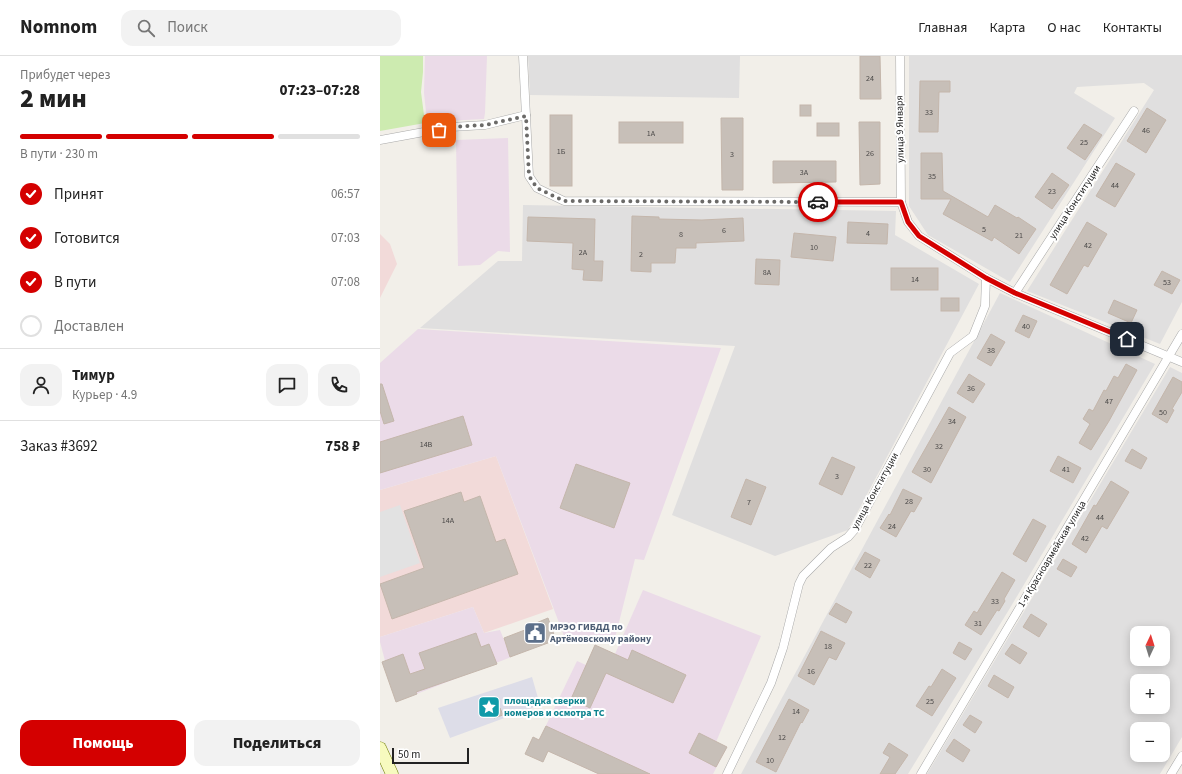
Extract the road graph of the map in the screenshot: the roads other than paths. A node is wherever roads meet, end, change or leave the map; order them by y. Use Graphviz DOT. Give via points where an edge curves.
graph roads {
  1 [pos="523,56"];
  2 [pos="900,56"];
  3 [pos="1134,111"];
  4 [pos="526,116"];
  5 [pos="380,140"];
  6 [pos="901,202"];
  7 [pos="986,278"];
  8 [pos="1015,293"];
  9 [pos="1182,334"];
  10 [pos="1169,356"];
  11 [pos="1182,362"];
  12 [pos="380,748"];
  13 [pos="1182,756"];
  14 [pos="728,770"];
  15 [pos="392,774"];
  16 [pos="921,774"];
  17 [pos="1171,774"];
  1 -- 4 [label="street"];
  2 -- 6 [label="street, улица 9 Января"];
  3 -- 8 [label="street, улица Конституции"];
  4 -- 5 [label="street" via="485,125 451,127"];
  4 -- 6 [label="street" via="529,176 537,188 564,201"];
  6 -- 7 [label="street, улица 9 Января" via="908,222 919,236"];
  7 -- 8 [label="street, улица 9 Января"];
  7 -- 14 [label="street, улица Конституции" via="985,306 973,336 950,352 855,529 803,576 771,683"];
  8 -- 10 [label="street, улица 9 Января"];
  9 -- 10 [label="street, 1-я Красноармейская улица"];
  10 -- 11 [label="street, улица 9 Января"];
  10 -- 16 [label="street, 1-я Красноармейская улица"];
  12 -- 15 [label="main road"];
  13 -- 17 [label="street"];
}
